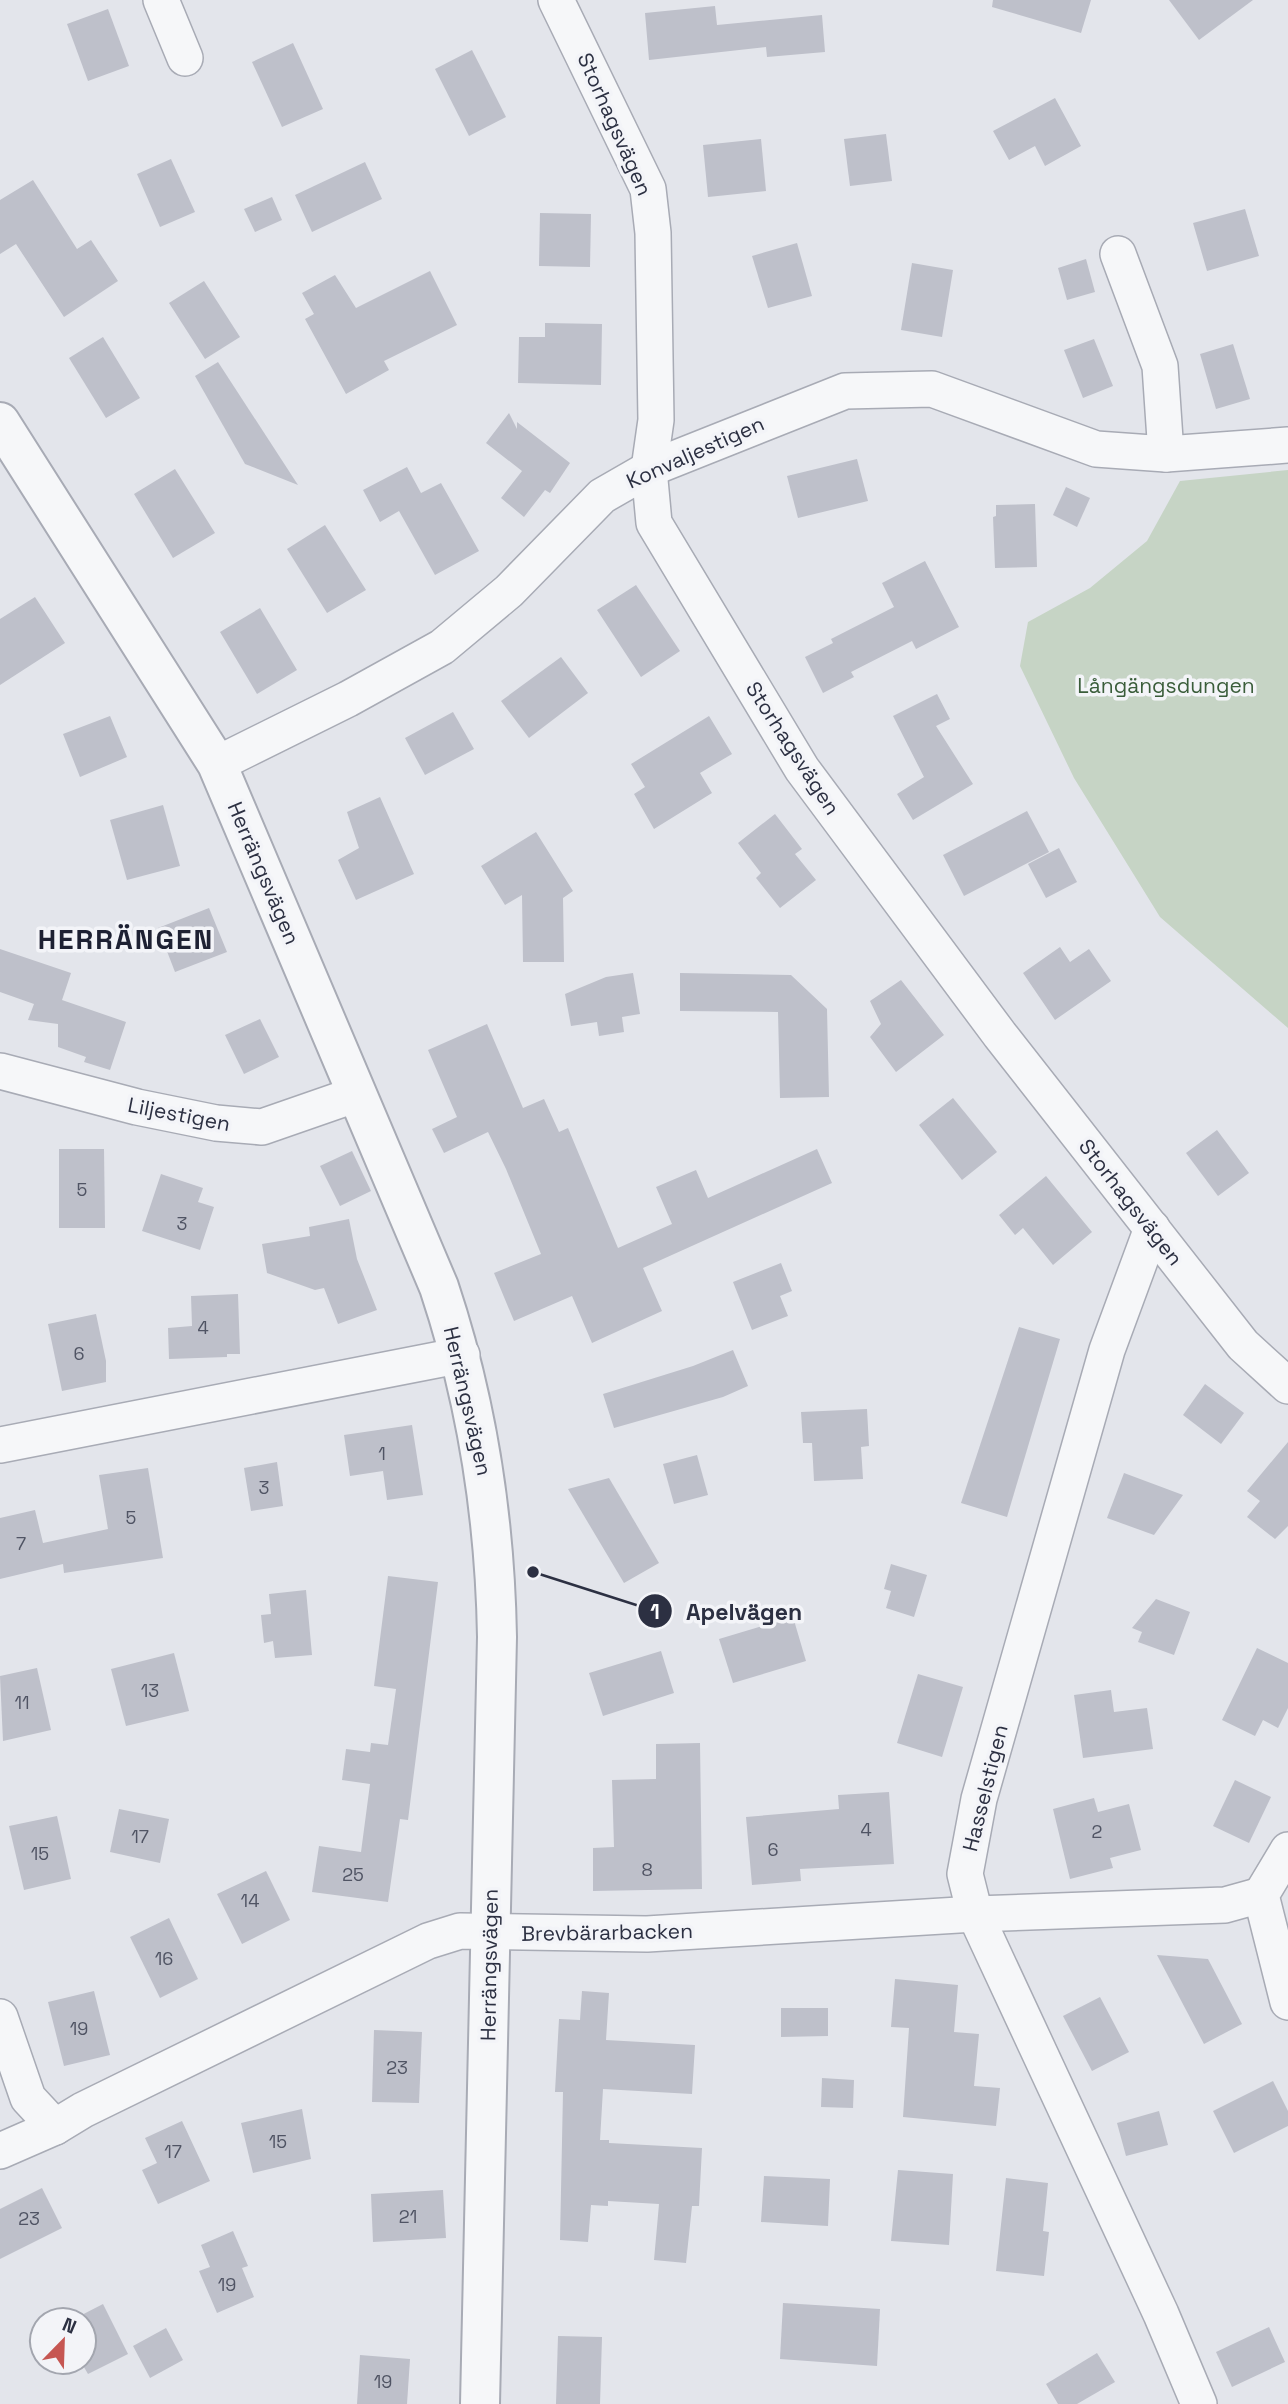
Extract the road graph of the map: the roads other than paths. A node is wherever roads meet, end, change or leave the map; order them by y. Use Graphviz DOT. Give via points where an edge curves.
graph roads {
  1 [pos="161,0"];
  2 [pos="556,0"];
  3 [pos="185,58"];
  4 [pos="1118,254"];
  5 [pos="0,422"];
  6 [pos="1288,445"];
  7 [pos="1166,454"];
  8 [pos="649,468"];
  9 [pos="217,764"];
  10 [pos="0,1071"];
  11 [pos="357,1094"];
  12 [pos="1152,1228"];
  13 [pos="462,1355"];
  14 [pos="1288,1386"];
  15 [pos="0,1445"];
  16 [pos="1288,1850"];
  17 [pos="1261,1895"];
  18 [pos="975,1914"];
  19 [pos="490,1933"];
  20 [pos="1288,2002"];
  21 [pos="0,2017"];
  22 [pos="55,2127"];
  23 [pos="0,2151"];
  24 [pos="480,2404"];
  25 [pos="1199,2404"];
  1 -- 3 [label="street"];
  2 -- 8 [label="street, Storhagsvägen" via="648,189 656,420"];
  4 -- 7 [label="street" via="1160,366"];
  5 -- 9 [label="street, Herrängsvägen"];
  6 -- 7 [label="street, Konvaljestigen"];
  7 -- 8 [label="street, Konvaljestigen" via="1096,449 932,389 845,391"];
  8 -- 9 [label="street, Konvaljestigen" via="602,496 509,591 443,647"];
  8 -- 12 [label="street, Storhagsvägen" via="654,523 802,769 1000,1035"];
  9 -- 11 [label="street, Herrängsvägen"];
  10 -- 11 [label="street, Liljestigen" via="137,1107 262,1127"];
  11 -- 13 [label="street, Herrängsvägen" via="439,1287"];
  12 -- 14 [label="street, Storhagsvägen" via="1243,1345"];
  12 -- 18 [label="street, Hasselstigen" via="1107,1350 979,1799 965,1874"];
  13 -- 15 [label="street"];
  13 -- 19 [label="street, Herrängsvägen" via="488,1489 496,1566"];
  16 -- 17 [label="street"];
  17 -- 18 [label="street, Brevbärarbacken" via="1225,1905"];
  17 -- 20 [label="street"];
  18 -- 19 [label="street, Brevbärarbacken" via="647,1934"];
  18 -- 25 [label="street, Hasselstigen"];
  19 -- 22 [label="street, Brevbärarbacken" via="460,1931 428,1941"];
  19 -- 24 [label="street, Herrängsvägen"];
  21 -- 22 [label="street" via="28,2098"];
  22 -- 23 [label="street, Brevbärarbacken"];
}
